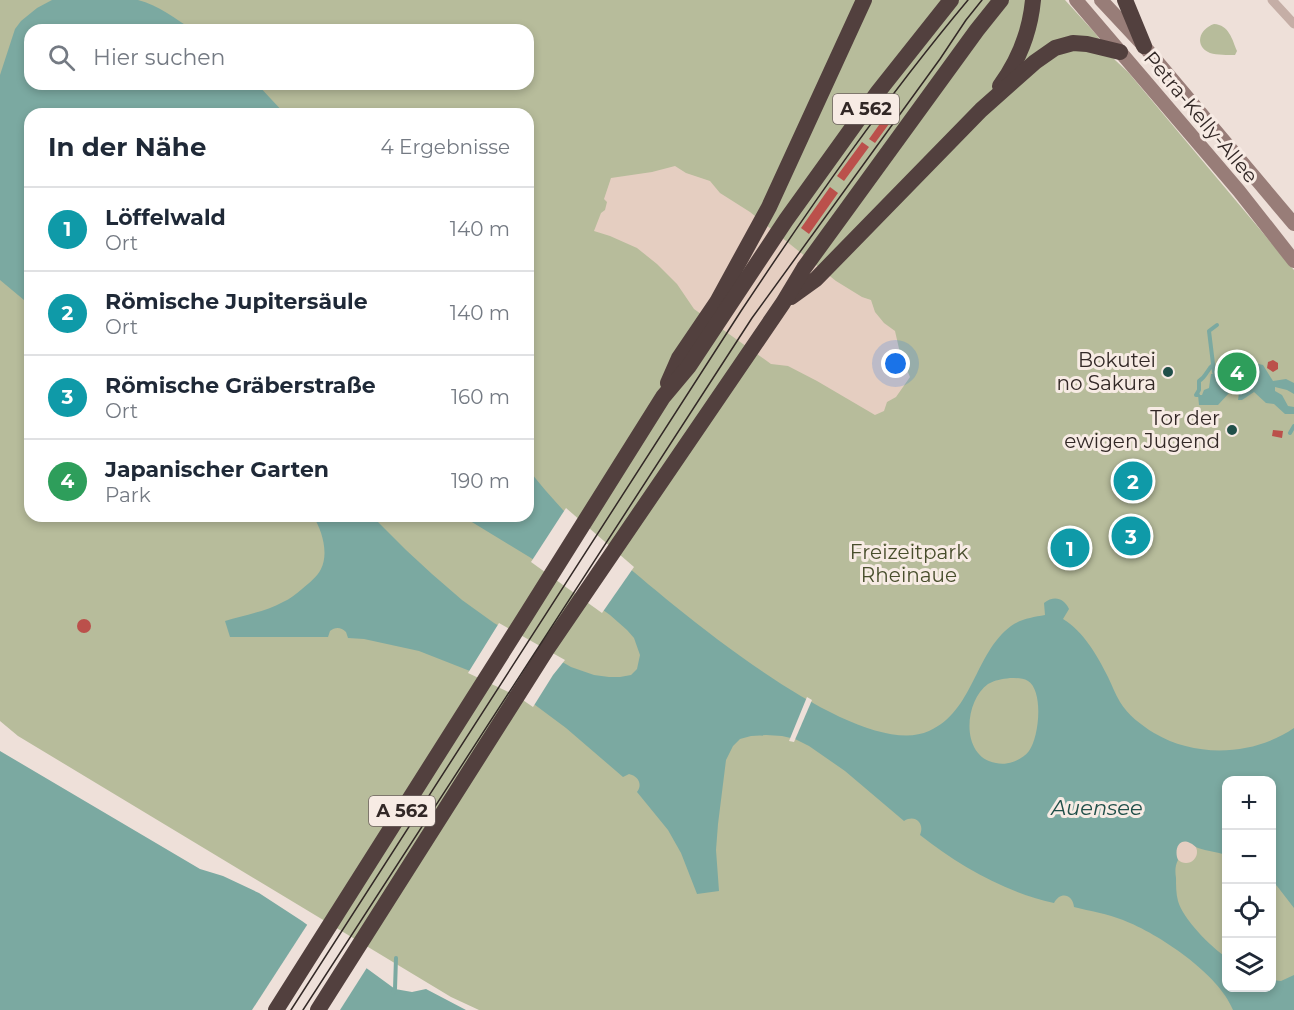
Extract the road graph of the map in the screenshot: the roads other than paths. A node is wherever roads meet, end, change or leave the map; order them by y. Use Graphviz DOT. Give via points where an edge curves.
graph roads {
  1 [pos="864,0"];
  2 [pos="1001,0"];
  3 [pos="1033,0"];
  4 [pos="1076,0"];
  5 [pos="1101,0"];
  6 [pos="1125,0"];
  7 [pos="1272,0"];
  8 [pos="951,1"];
  9 [pos="1294,24"];
  10 [pos="1144,46"];
  11 [pos="1120,52"];
  12 [pos="981,110"];
  13 [pos="1294,224"];
  14 [pos="1294,261"];
  15 [pos="783,303"];
  16 [pos="663,397"];
  17 [pos="276,1010"];
  18 [pos="318,1010"];
  1 -- 16 [label="highway" via="769,207 717,302 679,358"];
  2 -- 15 [label="highway, A 562" via="819,246"];
  3 -- 12 [label="highway" via="1028,33 1017,60"];
  4 -- 11 [label="main road, Petra-Kelly-Allee"];
  5 -- 10 [label="main road, Petra-Kelly-Allee"];
  6 -- 10 [label="highway"];
  7 -- 9 [label="street"];
  8 -- 16 [label="highway, A 562" via="878,92 786,220 689,366"];
  10 -- 13 [label="main road, Petra-Kelly-Allee"];
  11 -- 12 [label="highway" via="1087,44 1055,48"];
  11 -- 14 [label="main road, Petra-Kelly-Allee"];
  12 -- 15 [label="highway" via="816,279"];
  15 -- 18 [label="highway, A 562" via="547,648"];
  16 -- 17 [label="highway, A 562"];
}
